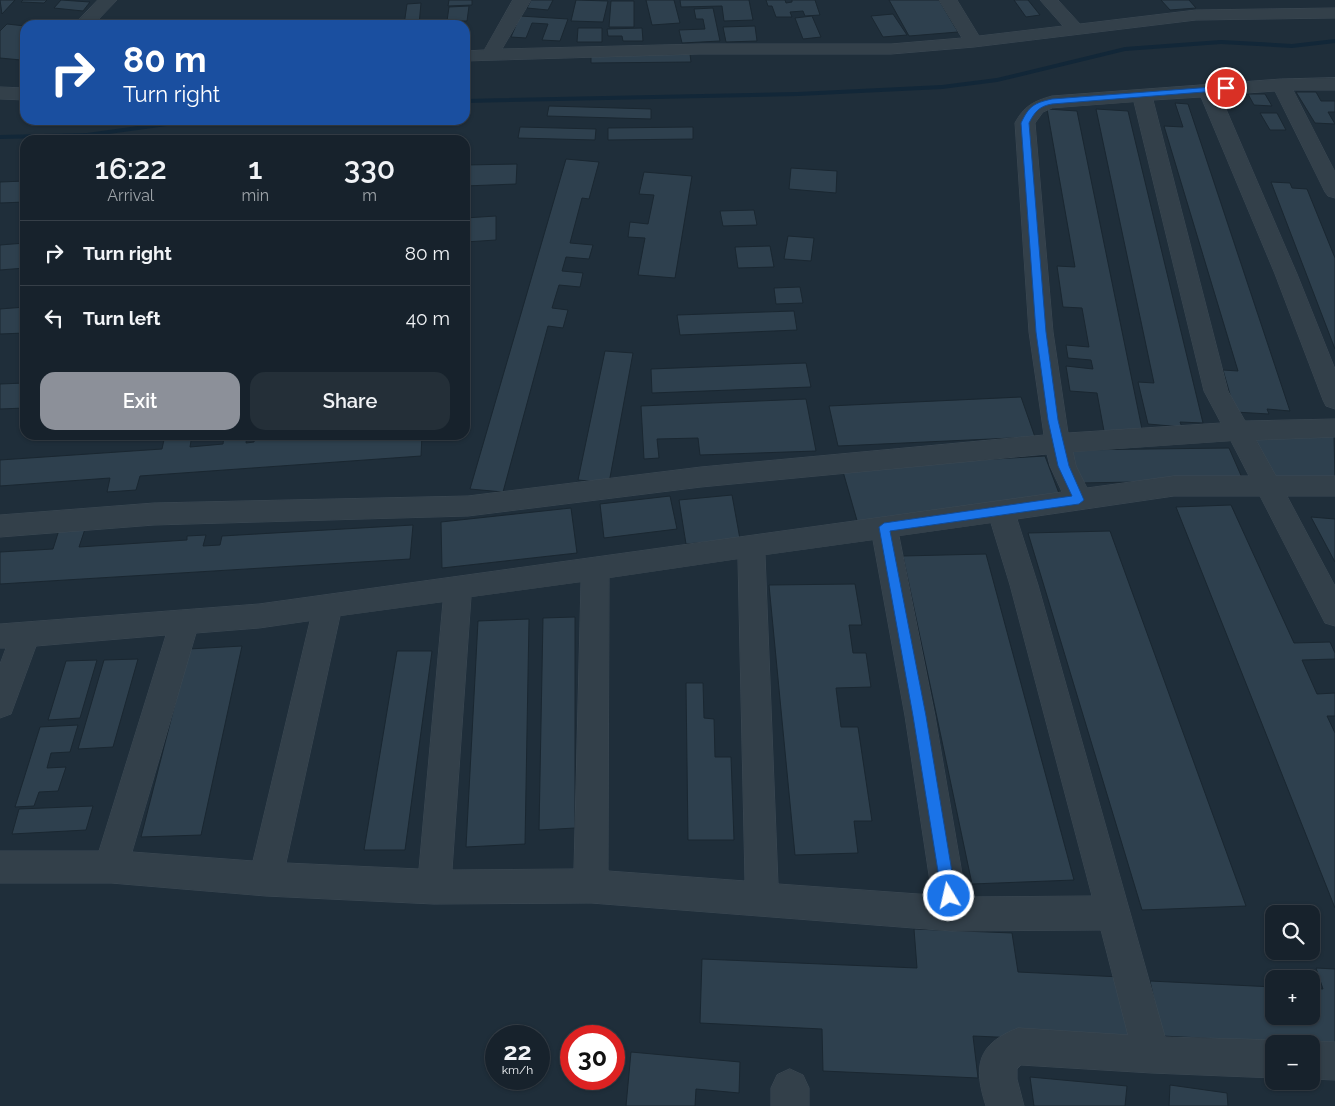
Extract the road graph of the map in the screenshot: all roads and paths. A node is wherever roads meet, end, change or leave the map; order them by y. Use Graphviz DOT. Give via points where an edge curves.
graph roads {
  1 [pos="108,0"];
  2 [pos="522,0"];
  3 [pos="948,0"];
  4 [pos="1050,0"];
  5 [pos="1335,14"];
  6 [pos="88,20"];
  7 [pos="1074,28"];
  8 [pos="974,42"];
  9 [pos="470,56"];
  10 [pos="488,56"];
  11 [pos="1281,84"];
  12 [pos="1335,84"];
  13 [pos="1208,90"];
  14 [pos="1142,95"];
  15 [pos="1335,192"];
  16 [pos="1335,400"];
  17 [pos="1335,428"];
  18 [pos="1238,431"];
  19 [pos="1058,443"];
  20 [pos="1269,486"];
  21 [pos="1335,486"];
  22 [pos="1079,500"];
  23 [pos="1001,510"];
  24 [pos="0,526"];
  25 [pos="884,527"];
  26 [pos="751,546"];
  27 [pos="595,568"];
  28 [pos="458,587"];
  29 [pos="328,606"];
  30 [pos="1335,614"];
  31 [pos="185,621"];
  32 [pos="13,635"];
  33 [pos="0,704"];
  34 [pos="0,867"];
  35 [pos="111,867"];
  36 [pos="266,879"];
  37 [pos="592,886"];
  38 [pos="434,887"];
  39 [pos="762,899"];
  40 [pos="1114,913"];
  41 [pos="952,914"];
  42 [pos="1152,1055"];
  43 [pos="1265,1059"];
  44 [pos="1320,1060"];
  45 [pos="1335,1061"];
  46 [pos="1005,1106"];
  1 -- 6 [label="street"];
  2 -- 10 [label="street"];
  3 -- 8 [label="street"];
  4 -- 7 [label="street"];
  5 -- 7 [label="street" via="1196,15"];
  7 -- 8 [label="street"];
  8 -- 10 [label="street" via="891,49"];
  9 -- 10 [label="street"];
  11 -- 12 [label="street"];
  11 -- 13 [label="street"];
  11 -- 15 [label="street"];
  13 -- 14 [label="street"];
  13 -- 16 [label="street"];
  14 -- 18 [label="street" via="1216,391"];
  14 -- 19 [label="street" via="1039,104 1025,123 1041,332"];
  17 -- 18 [label="street"];
  18 -- 19 [label="street"];
  18 -- 20 [label="street"];
  19 -- 22 [label="street" via="1063,466"];
  19 -- 24 [label="street" via="701,477 468,506 154,514"];
  20 -- 21 [label="street"];
  20 -- 22 [label="street" via="1174,486"];
  20 -- 30 [label="street"];
  22 -- 23 [label="street"];
  23 -- 25 [label="street"];
  23 -- 40 [label="street"];
  25 -- 26 [label="street"];
  25 -- 41 [label="street" via="920,716"];
  26 -- 27 [label="street"];
  26 -- 39 [label="street"];
  27 -- 28 [label="street"];
  27 -- 37 [label="street"];
  28 -- 29 [label="street"];
  28 -- 38 [label="street"];
  29 -- 31 [label="street" via="258,616"];
  29 -- 36 [label="street"];
  31 -- 32 [label="street"];
  31 -- 35 [label="street"];
  32 -- 33 [label="street"];
  34 -- 35 [label="street"];
  35 -- 36 [label="street"];
  36 -- 38 [label="street"];
  37 -- 38 [label="street"];
  37 -- 39 [label="street"];
  39 -- 41 [label="street"];
  40 -- 41 [label="street"];
  40 -- 42 [label="street"];
  42 -- 43 [label="street"];
  42 -- 46 [label="street" via="1018,1046 1005,1051 998,1061 998,1078"];
  44 -- 45 [label="street"];
}
